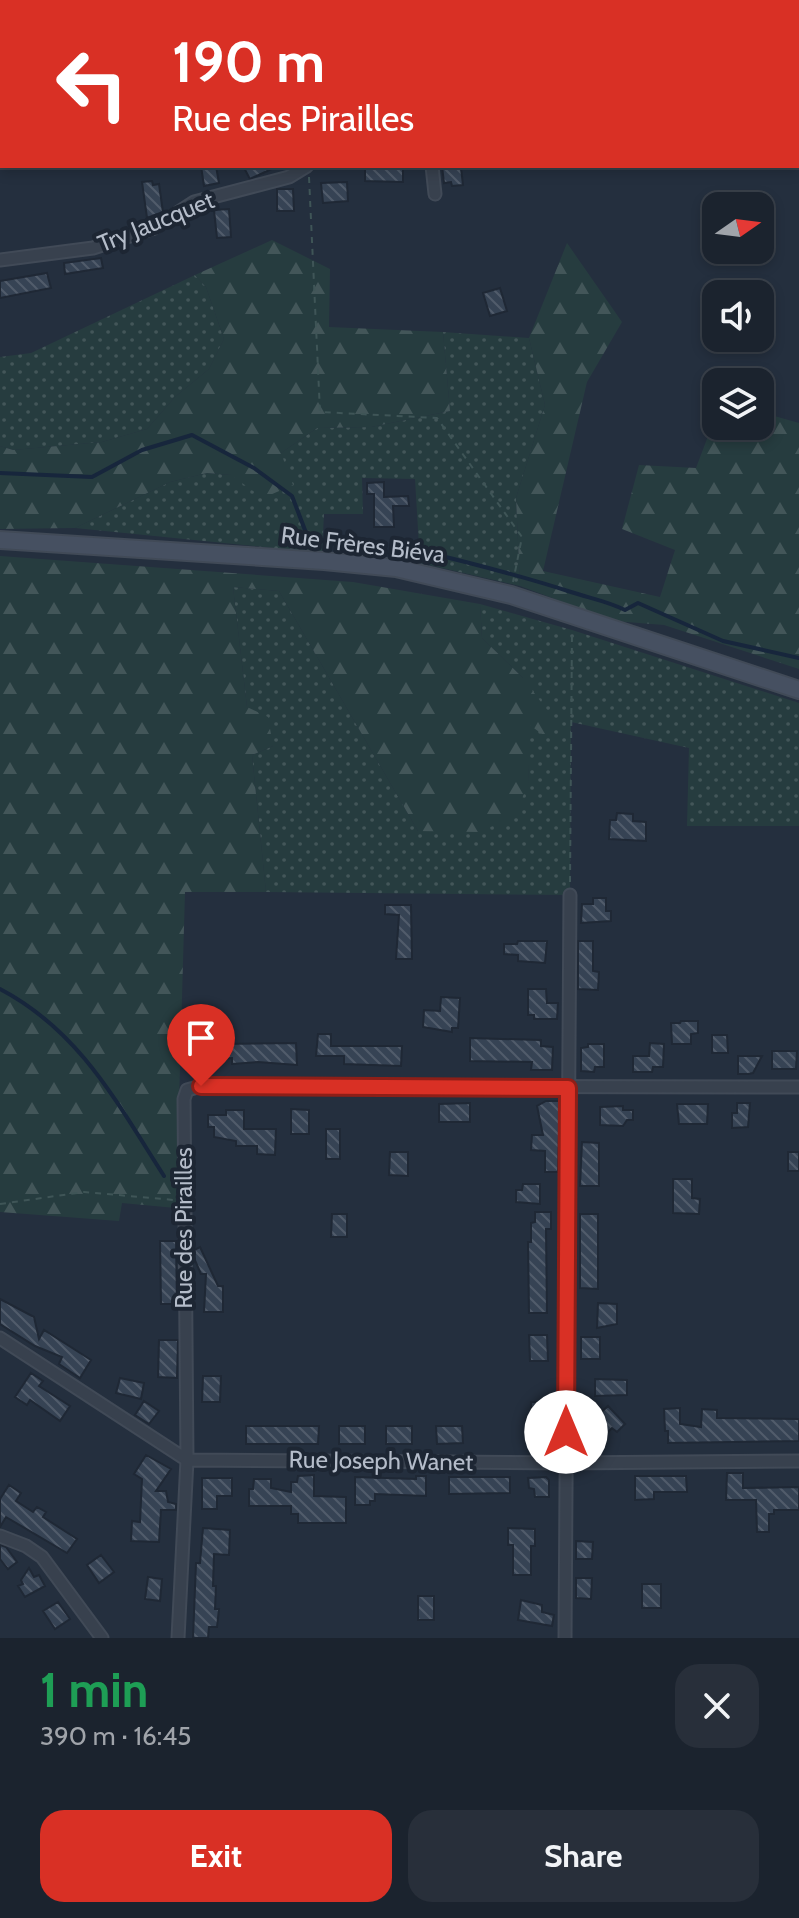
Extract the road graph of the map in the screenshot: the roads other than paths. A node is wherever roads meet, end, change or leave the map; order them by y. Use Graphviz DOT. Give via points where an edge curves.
graph roads {
  1 [pos="304,168"];
  2 [pos="432,168"];
  3 [pos="435,194"];
  4 [pos="0,260"];
  5 [pos="0,540"];
  6 [pos="799,690"];
  7 [pos="570,895"];
  8 [pos="799,1087"];
  9 [pos="568,1088"];
  10 [pos="0,1338"];
  11 [pos="187,1460"];
  12 [pos="799,1461"];
  13 [pos="566,1463"];
  14 [pos="0,1536"];
  15 [pos="102,1638"];
  16 [pos="178,1638"];
  17 [pos="565,1638"];
  1 -- 4 [label="street, Try Jaucquet" via="289,177 194,202 154,228 93,248"];
  2 -- 3 [label="street"];
  5 -- 6 [label="street, Rue Frères Biéva" via="396,568 511,595"];
  7 -- 9 [label="street"];
  8 -- 9 [label="street"];
  9 -- 11 [label="street, Rue des Pirailles" via="187,1090"];
  9 -- 13 [label="street"];
  10 -- 11 [label="street"];
  11 -- 13 [label="street, Rue Joseph Wanet"];
  11 -- 16 [label="street, Rue des Pirailles"];
  12 -- 13 [label="street, Rue Joseph Wanet"];
  13 -- 17 [label="street"];
  14 -- 15 [label="street" via="42,1557"];
}
